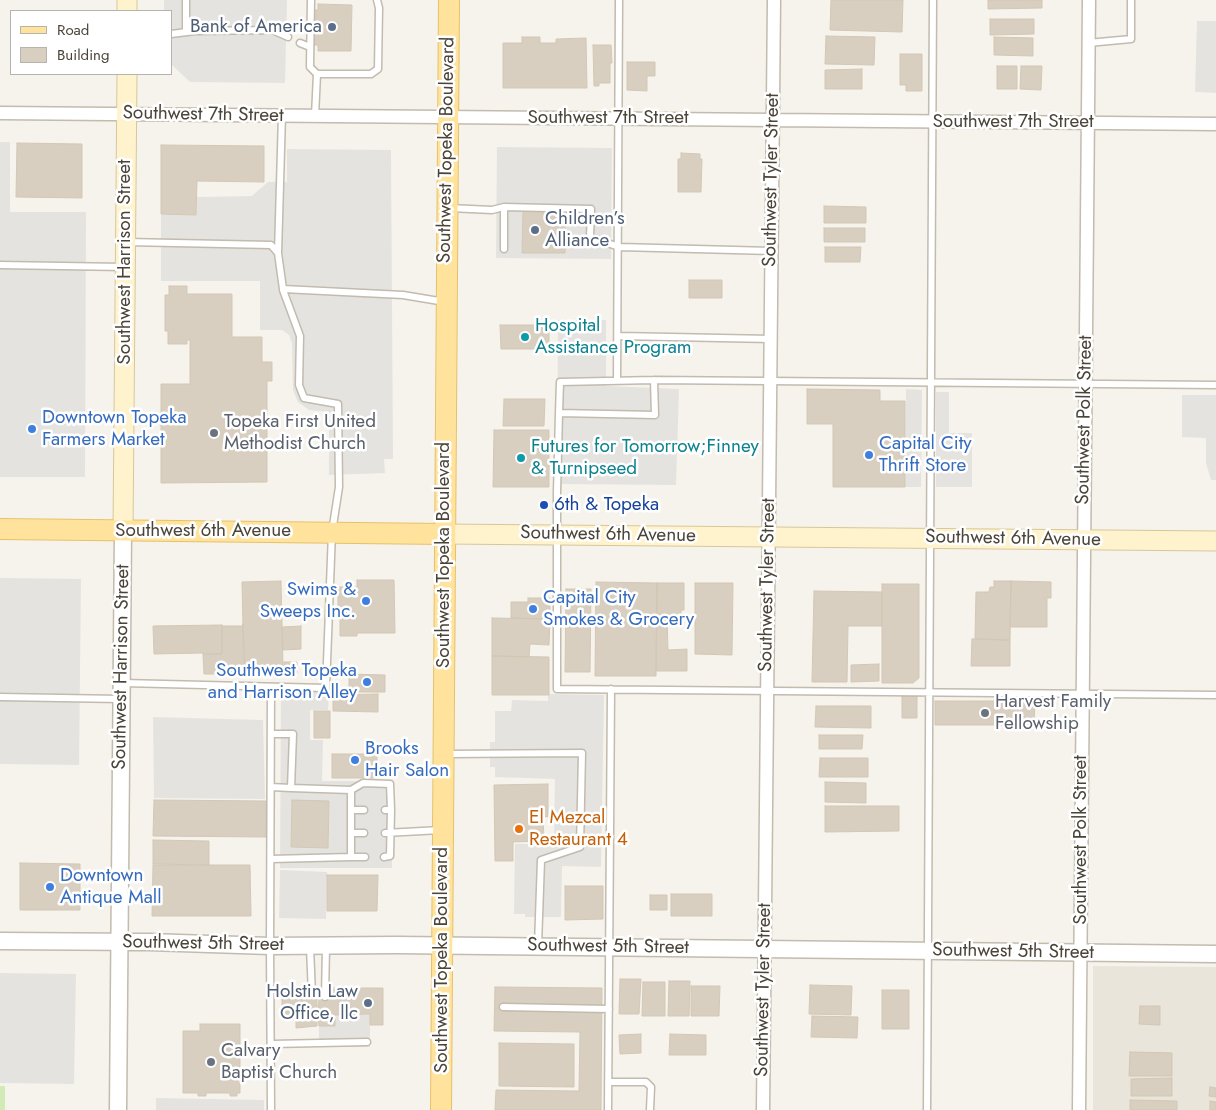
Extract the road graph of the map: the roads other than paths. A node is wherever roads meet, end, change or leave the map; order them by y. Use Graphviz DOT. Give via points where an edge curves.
graph roads {
  1 [pos="186,0"];
  2 [pos="311,0"];
  3 [pos="378,0"];
  4 [pos="449,0"];
  5 [pos="620,0"];
  6 [pos="774,0"];
  7 [pos="933,0"];
  8 [pos="1089,0"];
  9 [pos="1131,0"];
  10 [pos="186,32"];
  11 [pos="172,34"];
  12 [pos="288,37"];
  13 [pos="300,43"];
  14 [pos="1088,43"];
  15 [pos="310,47"];
  16 [pos="317,74"];
  17 [pos="127,75"];
  18 [pos="0,113"];
  19 [pos="126,114"];
  20 [pos="282,115"];
  21 [pos="315,116"];
  22 [pos="448,117"];
  23 [pos="618,118"];
  24 [pos="773,120"];
  25 [pos="933,122"];
  26 [pos="1087,123"];
  27 [pos="1216,124"];
  28 [pos="504,207"];
  29 [pos="447,208"];
  30 [pos="125,242"];
  31 [pos="619,247"];
  32 [pos="504,249"];
  33 [pos="772,251"];
  34 [pos="278,253"];
  35 [pos="0,264"];
  36 [pos="125,267"];
  37 [pos="283,290"];
  38 [pos="446,302"];
  39 [pos="619,336"];
  40 [pos="771,339"];
  41 [pos="617,380"];
  42 [pos="654,380"];
  43 [pos="770,382"];
  44 [pos="931,382"];
  45 [pos="1086,384"];
  46 [pos="1216,384"];
  47 [pos="559,413"];
  48 [pos="0,529"];
  49 [pos="123,530"];
  50 [pos="332,532"];
  51 [pos="444,534"];
  52 [pos="557,534"];
  53 [pos="769,536"];
  54 [pos="930,538"];
  55 [pos="1083,539"];
  56 [pos="1216,541"];
  57 [pos="271,687"];
  58 [pos="611,690"];
  59 [pos="122,691"];
  60 [pos="767,691"];
  61 [pos="929,692"];
  62 [pos="1082,694"];
  63 [pos="1216,695"];
  64 [pos="0,697"];
  65 [pos="272,734"];
  66 [pos="443,754"];
  67 [pos="271,787"];
  68 [pos="292,788"];
  69 [pos="351,790"];
  70 [pos="351,810"];
  71 [pos="364,810"];
  72 [pos="442,830"];
  73 [pos="388,832"];
  74 [pos="351,833"];
  75 [pos="364,833"];
  76 [pos="351,857"];
  77 [pos="365,857"];
  78 [pos="384,857"];
  79 [pos="271,859"];
  80 [pos="0,941"];
  81 [pos="119,942"];
  82 [pos="270,946"];
  83 [pos="318,946"];
  84 [pos="442,946"];
  85 [pos="538,946"];
  86 [pos="610,947"];
  87 [pos="764,949"];
  88 [pos="928,951"];
  89 [pos="1081,952"];
  90 [pos="1216,954"];
  91 [pos="312,996"];
  92 [pos="325,997"];
  93 [pos="503,1007"];
  94 [pos="609,1009"];
  95 [pos="367,1042"];
  96 [pos="272,1044"];
  97 [pos="608,1082"];
  98 [pos="118,1110"];
  99 [pos="271,1110"];
  100 [pos="441,1110"];
  101 [pos="608,1110"];
  102 [pos="650,1110"];
  103 [pos="763,1110"];
  104 [pos="927,1110"];
  105 [pos="1079,1110"];
  1 -- 10 [label="lane"];
  2 -- 15 [label="lane"];
  3 -- 16 [label="lane" via="378,69 371,74"];
  4 -- 22 [label="main road, Southwest Topeka Boulevard"];
  5 -- 23 [label="lane"];
  6 -- 24 [label="street, Southwest Tyler Street"];
  7 -- 25 [label="lane"];
  8 -- 14 [label="street, Southwest Polk Street"];
  9 -- 14 [label="lane" via="1131,39"];
  10 -- 11 [label="lane"];
  10 -- 12 [label="lane" via="272,30"];
  13 -- 15 [label="lane"];
  14 -- 26 [label="street, Southwest Polk Street"];
  15 -- 16 [label="lane" via="310,67"];
  16 -- 21 [label="lane"];
  17 -- 19 [label="main road, Southwest Harrison Street"];
  18 -- 19 [label="street, Southwest 7th Street"];
  19 -- 20 [label="street, Southwest 7th Street"];
  19 -- 30 [label="main road, Southwest Harrison Street"];
  20 -- 21 [label="street, Southwest 7th Street"];
  20 -- 34 [label="lane"];
  21 -- 22 [label="street, Southwest 7th Street"];
  22 -- 23 [label="street, Southwest 7th Street"];
  22 -- 29 [label="main road, Southwest Topeka Boulevard"];
  23 -- 24 [label="street, Southwest 7th Street"];
  23 -- 31 [label="lane"];
  24 -- 25 [label="street, Southwest 7th Street"];
  24 -- 33 [label="street, Southwest Tyler Street"];
  25 -- 26 [label="street, Southwest 7th Street"];
  25 -- 44 [label="lane"];
  26 -- 27 [label="street, Southwest 7th Street"];
  26 -- 45 [label="street, Southwest Polk Street"];
  28 -- 29 [label="lane" via="492,210"];
  28 -- 31 [label="lane" via="591,209 590,237"];
  28 -- 32 [label="lane"];
  29 -- 38 [label="main road, Southwest Topeka Boulevard"];
  30 -- 34 [label="lane" via="271,245"];
  30 -- 36 [label="main road, Southwest Harrison Street"];
  31 -- 33 [label="lane"];
  31 -- 39 [label="lane"];
  33 -- 40 [label="street, Southwest Tyler Street"];
  34 -- 37 [label="lane"];
  35 -- 36 [label="lane"];
  36 -- 49 [label="main road, Southwest Harrison Street"];
  37 -- 38 [label="lane" via="403,294"];
  37 -- 50 [label="lane" via="300,336 300,385 304,398 338,404 339,487"];
  38 -- 51 [label="main road, Southwest Topeka Boulevard"];
  39 -- 40 [label="lane"];
  39 -- 41 [label="lane"];
  40 -- 43 [label="street, Southwest Tyler Street"];
  41 -- 42 [label="lane"];
  41 -- 47 [label="lane" via="560,382"];
  42 -- 43 [label="lane"];
  42 -- 47 [label="lane" via="655,415"];
  43 -- 44 [label="lane"];
  43 -- 53 [label="street, Southwest Tyler Street"];
  44 -- 45 [label="lane"];
  44 -- 54 [label="lane"];
  45 -- 46 [label="lane"];
  45 -- 55 [label="street, Southwest Polk Street"];
  47 -- 52 [label="lane"];
  48 -- 49 [label="main road, Southwest 6th Avenue"];
  49 -- 50 [label="main road, Southwest 6th Avenue"];
  49 -- 59 [label="street, Southwest Harrison Street"];
  50 -- 51 [label="main road, Southwest 6th Avenue"];
  50 -- 57 [label="lane" via="326,688"];
  51 -- 52 [label="main road, Southwest 6th Avenue"];
  51 -- 66 [label="main road, Southwest Topeka Boulevard"];
  52 -- 53 [label="main road, Southwest 6th Avenue"];
  52 -- 58 [label="lane" via="557,689"];
  53 -- 54 [label="main road, Southwest 6th Avenue"];
  53 -- 60 [label="street, Southwest Tyler Street"];
  54 -- 55 [label="main road, Southwest 6th Avenue"];
  54 -- 61 [label="lane"];
  55 -- 56 [label="main road, Southwest 6th Avenue"];
  55 -- 62 [label="street, Southwest Polk Street"];
  57 -- 59 [label="lane"];
  57 -- 65 [label="lane"];
  58 -- 60 [label="lane"];
  58 -- 86 [label="lane"];
  59 -- 64 [label="lane"];
  59 -- 81 [label="street, Southwest Harrison Street"];
  60 -- 61 [label="lane"];
  60 -- 87 [label="street, Southwest Tyler Street"];
  61 -- 62 [label="lane"];
  61 -- 88 [label="lane"];
  62 -- 63 [label="lane"];
  62 -- 89 [label="street, Southwest Polk Street"];
  65 -- 67 [label="lane"];
  65 -- 68 [label="lane" via="293,734"];
  66 -- 72 [label="main road, Southwest Topeka Boulevard"];
  66 -- 85 [label="lane" via="582,753 580,847 541,860"];
  67 -- 68 [label="lane"];
  67 -- 79 [label="lane"];
  68 -- 69 [label="lane"];
  69 -- 70 [label="lane"];
  69 -- 73 [label="lane" via="363,783 390,784"];
  70 -- 71 [label="lane"];
  70 -- 74 [label="lane"];
  72 -- 73 [label="lane"];
  72 -- 84 [label="main road, Southwest Topeka Boulevard"];
  73 -- 78 [label="lane" via="390,856"];
  74 -- 75 [label="lane"];
  74 -- 76 [label="lane"];
  76 -- 77 [label="lane"];
  76 -- 79 [label="lane"];
  79 -- 82 [label="lane"];
  80 -- 81 [label="street, Southwest 5th Street"];
  81 -- 82 [label="street, Southwest 5th Street"];
  81 -- 98 [label="street, Southwest Harrison Street"];
  82 -- 83 [label="street, Southwest 5th Street"];
  82 -- 96 [label="lane"];
  83 -- 84 [label="street, Southwest 5th Street"];
  83 -- 91 [label="lane"];
  83 -- 92 [label="lane"];
  84 -- 85 [label="street, Southwest 5th Street"];
  84 -- 100 [label="main road, Southwest Topeka Boulevard"];
  85 -- 86 [label="street, Southwest 5th Street"];
  86 -- 87 [label="street, Southwest 5th Street"];
  86 -- 94 [label="lane"];
  87 -- 88 [label="street, Southwest 5th Street"];
  87 -- 103 [label="street, Southwest Tyler Street"];
  88 -- 89 [label="street, Southwest 5th Street"];
  88 -- 104 [label="lane"];
  89 -- 90 [label="street, Southwest 5th Street"];
  89 -- 105 [label="street, Southwest Polk Street"];
  93 -- 94 [label="lane"];
  94 -- 97 [label="lane"];
  95 -- 96 [label="lane"];
  96 -- 99 [label="lane"];
  97 -- 101 [label="lane"];
  97 -- 102 [label="lane" via="646,1082 651,1087"];
}
